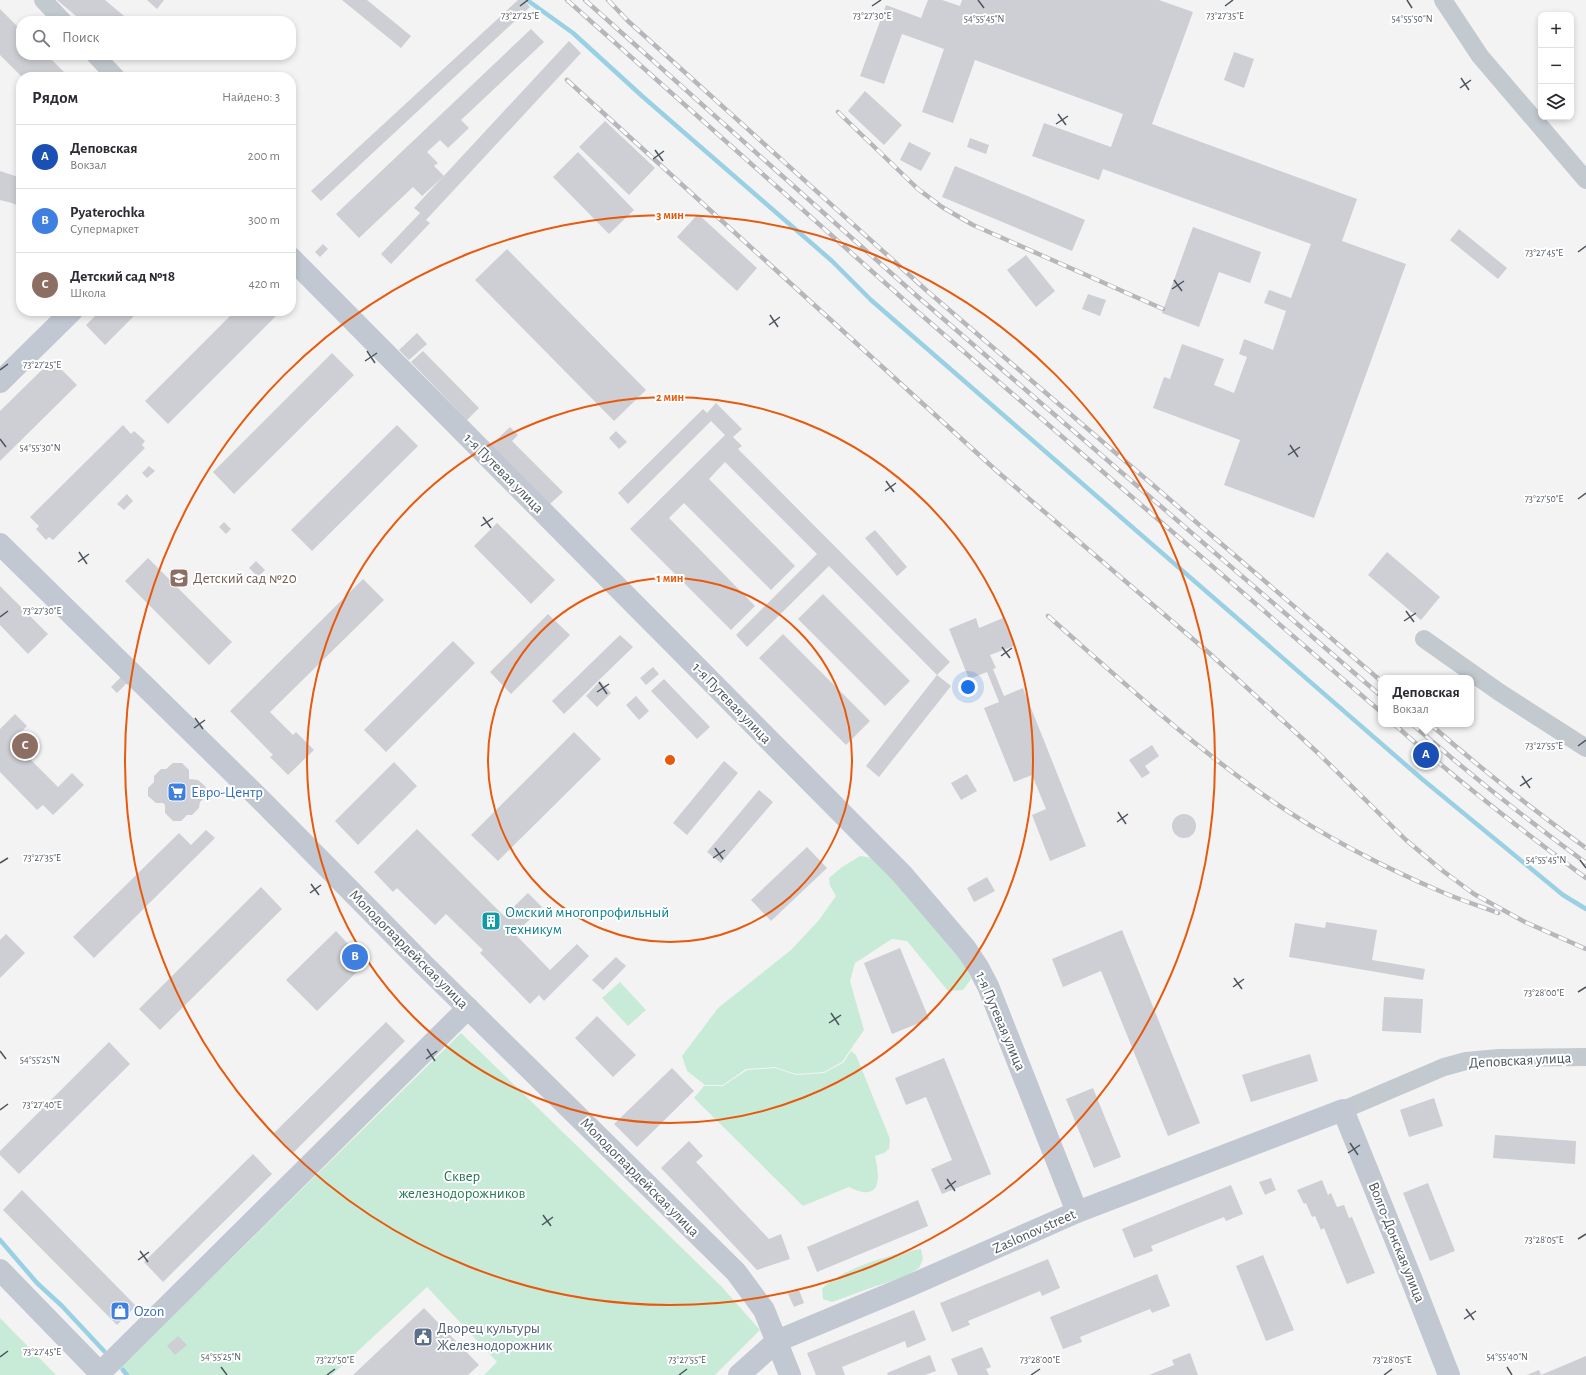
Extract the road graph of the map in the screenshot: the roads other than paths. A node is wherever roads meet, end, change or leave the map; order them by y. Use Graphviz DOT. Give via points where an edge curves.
graph roads {
  1 [pos="43,0"];
  2 [pos="1443,0"];
  3 [pos="58,16"];
  4 [pos="100,60"];
  5 [pos="111,72"];
  6 [pos="1586,180"];
  7 [pos="296,263"];
  8 [pos="67,316"];
  9 [pos="0,382"];
  10 [pos="0,544"];
  11 [pos="1424,639"];
  12 [pos="1586,748"];
  13 [pos="468,1008"];
  14 [pos="1586,1057"];
  15 [pos="1342,1110"];
  16 [pos="1077,1212"];
  17 [pos="0,1270"];
  18 [pos="777,1341"];
  19 [pos="101,1374"];
  20 [pos="738,1375"];
  21 [pos="790,1375"];
  22 [pos="1449,1375"];
  1 -- 3 [label="street"];
  2 -- 6 [label="street" via="1480,56"];
  4 -- 5 [label="street"];
  7 -- 16 [label="street, 1-я Путевая улица" via="902,874 966,949 997,1007"];
  8 -- 9 [label="street"];
  10 -- 13 [label="street, Молодогвардейская улица"];
  11 -- 12 [label="street" via="1499,692"];
  13 -- 18 [label="street, Молодогвардейская улица" via="736,1272 764,1310"];
  13 -- 19 [label="street"];
  14 -- 15 [label="street, Деповская улица" via="1466,1061 1444,1067"];
  15 -- 16 [label="street, Zaslonov street"];
  15 -- 22 [label="street, Волго-Донская улица"];
  16 -- 18 [label="street, Zaslonov street"];
  17 -- 19 [label="street"];
  18 -- 20 [label="street, Zaslonov street"];
  18 -- 21 [label="street, Молодогвардейская улица"];
}
